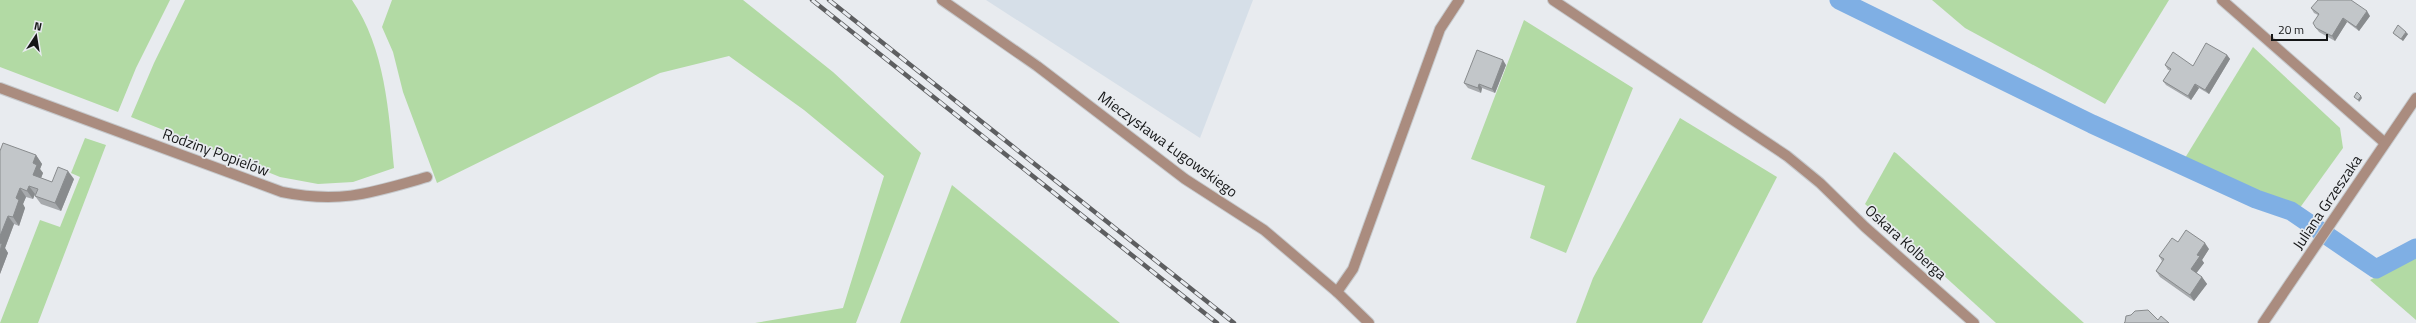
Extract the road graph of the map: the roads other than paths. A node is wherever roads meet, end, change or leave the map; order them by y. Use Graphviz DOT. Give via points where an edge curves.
graph roads {
  1 [pos="942,0"];
  2 [pos="1459,0"];
  3 [pos="1553,0"];
  4 [pos="2222,0"];
  5 [pos="0,88"];
  6 [pos="2416,98"];
  7 [pos="2385,143"];
  8 [pos="427,177"];
  9 [pos="1337,292"];
  10 [pos="1369,323"];
  11 [pos="1974,323"];
  12 [pos="2263,323"];
  1 -- 9 [label="street, Mieczysława Ługowskiego" via="1037,66 1185,179 1264,230"];
  2 -- 9 [label="street" via="1440,29 1353,269"];
  3 -- 11 [label="street, Oskara Kolberga" via="1787,156"];
  4 -- 7 [label="street"];
  5 -- 8 [label="street, Rodziny Popielów" via="282,192 302,196 348,198"];
  6 -- 7 [label="street, Juliana Grzeszaka"];
  7 -- 12 [label="street, Juliana Grzeszaka"];
  9 -- 10 [label="street, Mieczysława Ługowskiego"];
}
